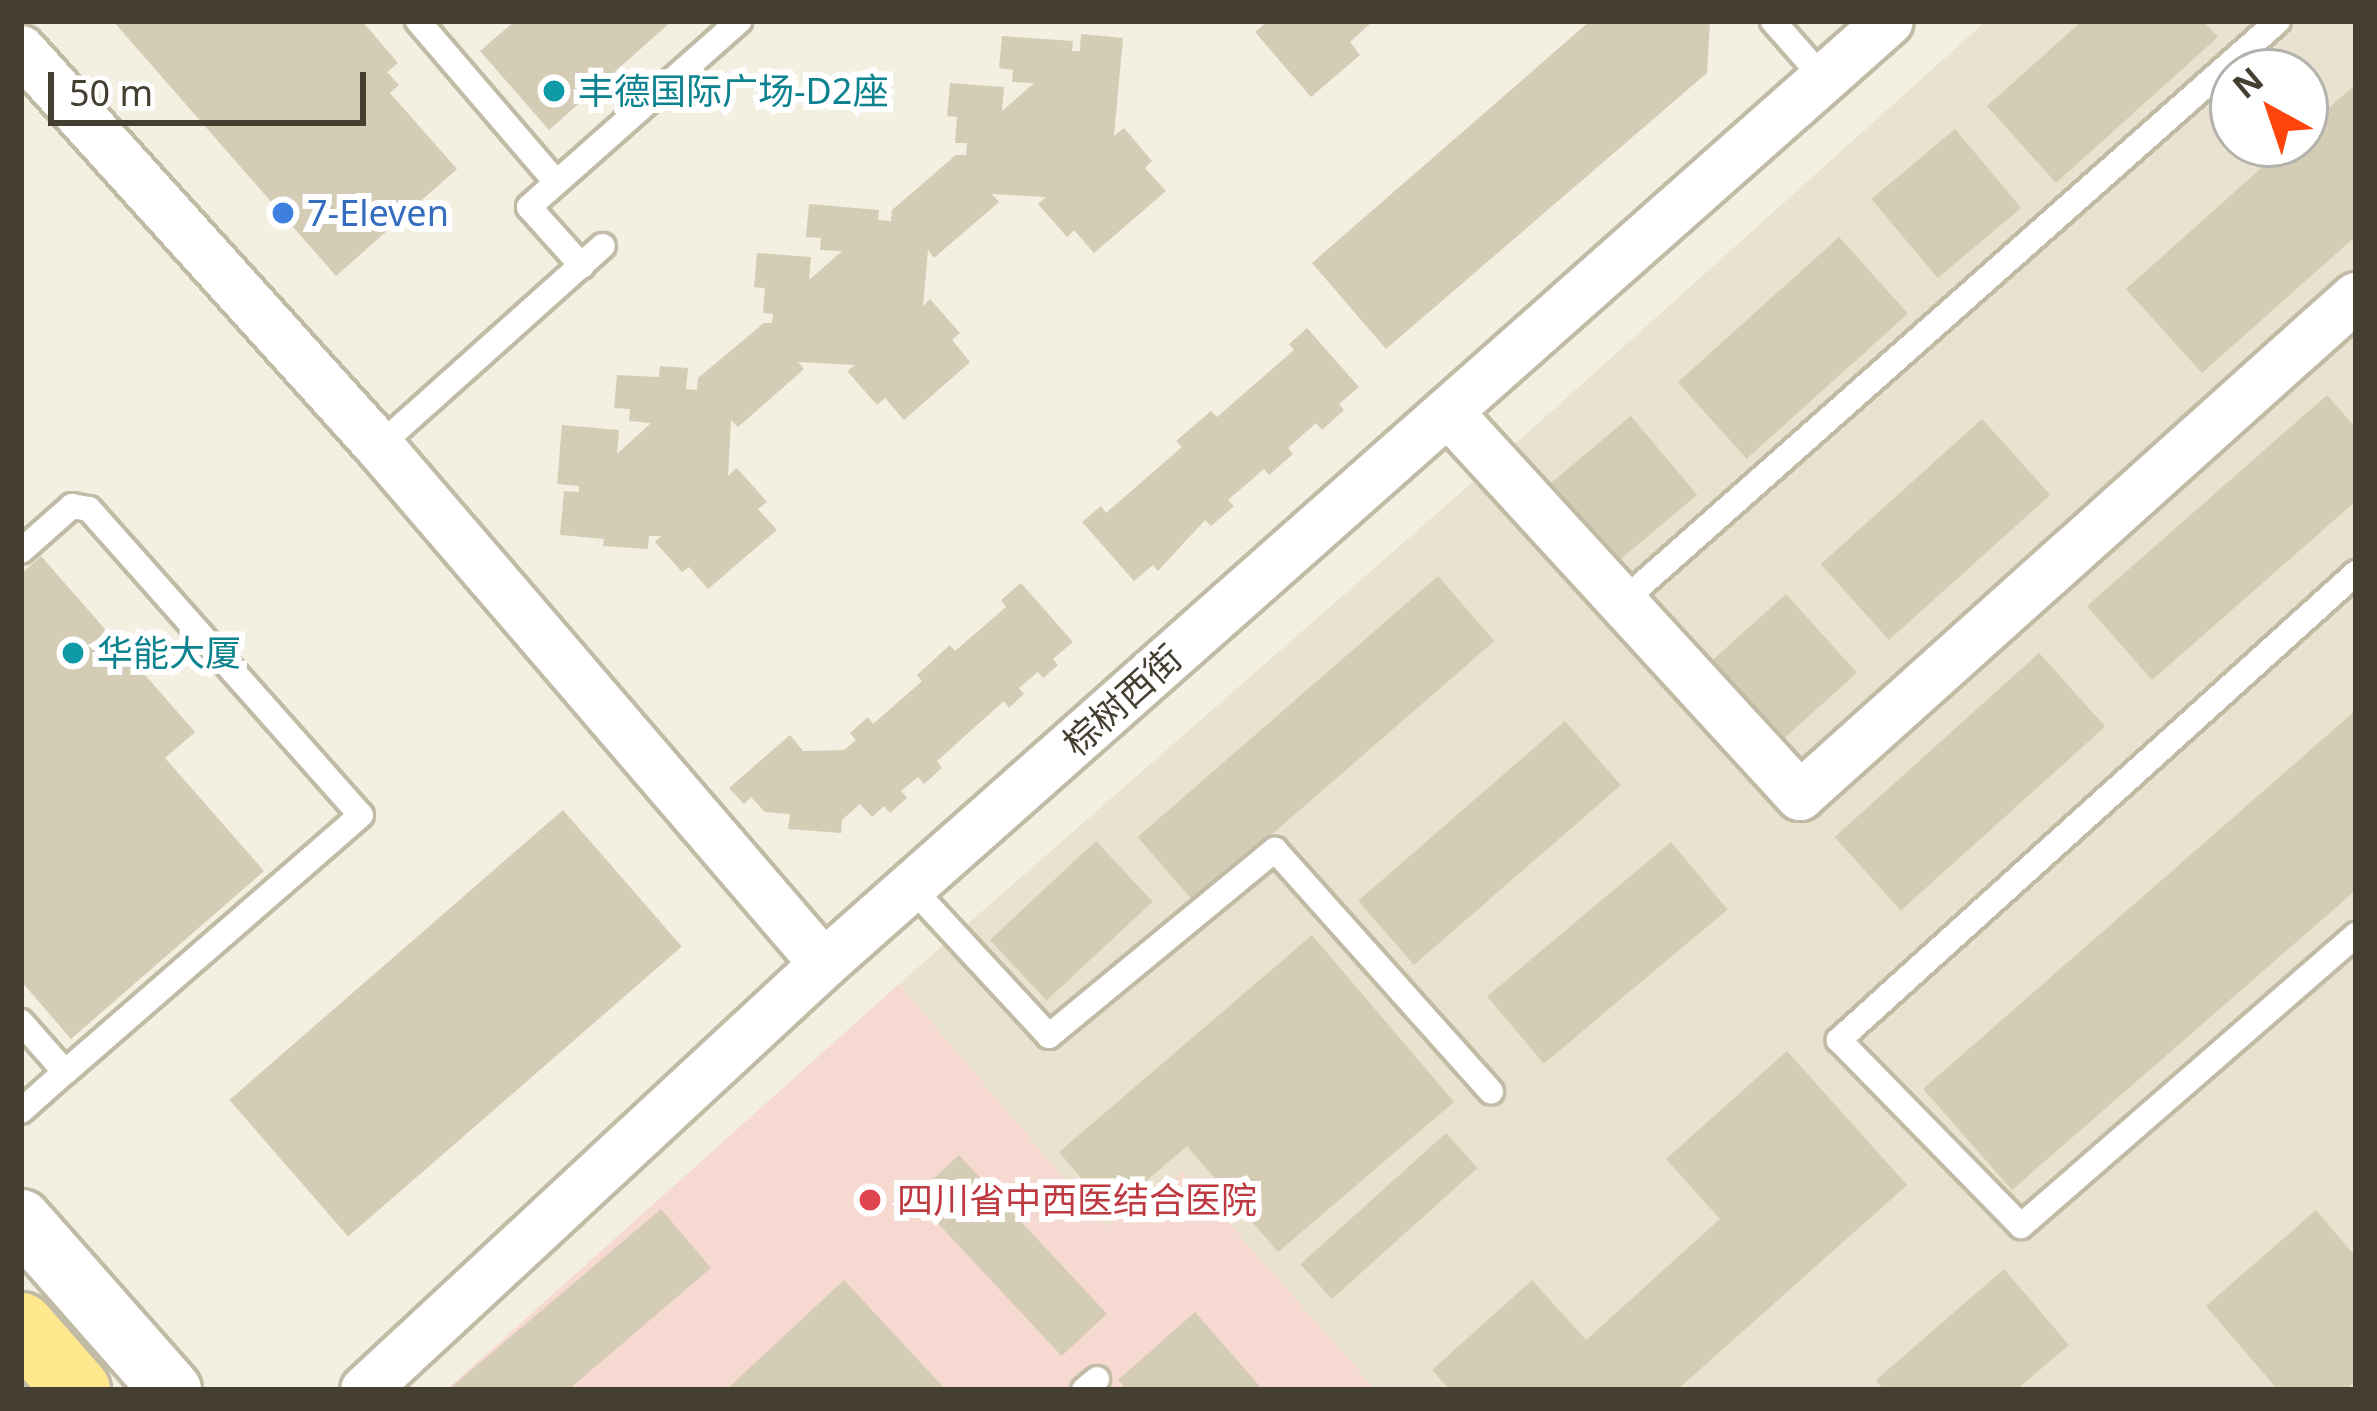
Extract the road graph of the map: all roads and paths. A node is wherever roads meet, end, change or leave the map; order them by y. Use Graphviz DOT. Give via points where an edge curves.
graph roads {
  1 [pos="418,21"];
  2 [pos="739,21"];
  3 [pos="1773,21"];
  4 [pos="1889,21"];
  5 [pos="2278,21"];
  6 [pos="21,50"];
  7 [pos="1824,79"];
  8 [pos="556,182"];
  9 [pos="603,246"];
  10 [pos="582,266"];
  11 [pos="2356,297"];
  12 [pos="1448,412"];
  13 [pos="379,446"];
  14 [pos="21,550"];
  15 [pos="2356,572"];
  16 [pos="1622,602"];
  17 [pos="911,887"];
  18 [pos="2356,934"];
  19 [pos="824,964"];
  20 [pos="21,1022"];
  21 [pos="65,1072"];
  22 [pos="1491,1092"];
  23 [pos="21,1111"];
  24 [pos="21,1220"];
  25 [pos="21,1326"];
  26 [pos="77,1390"];
  27 [pos="171,1390"];
  28 [pos="365,1390"];
  1 -- 8 [label="lane"];
  2 -- 8 [label="lane"];
  3 -- 7 [label="lane"];
  4 -- 7 [label="street, 棕树西街"];
  5 -- 16 [label="lane"];
  6 -- 13 [label="street"];
  7 -- 12 [label="street, 棕树西街"];
  8 -- 10 [label="lane" via="529,206"];
  9 -- 10 [label="lane"];
  10 -- 13 [label="lane"];
  11 -- 16 [label="street" via="1800,796"];
  12 -- 16 [label="street"];
  12 -- 17 [label="street, 棕树西街"];
  13 -- 19 [label="street"];
  14 -- 21 [label="lane" via="72,506 89,509 361,815"];
  15 -- 18 [label="lane" via="1840,1040 2021,1226"];
  17 -- 19 [label="street, 棕树西街"];
  17 -- 22 [label="lane" via="1049,1036 1275,850"];
  19 -- 28 [label="street, 棕树西街"];
  20 -- 21 [label="lane"];
  21 -- 23 [label="lane"];
  24 -- 27 [label="street"];
  25 -- 26 [label="main road"];
}
